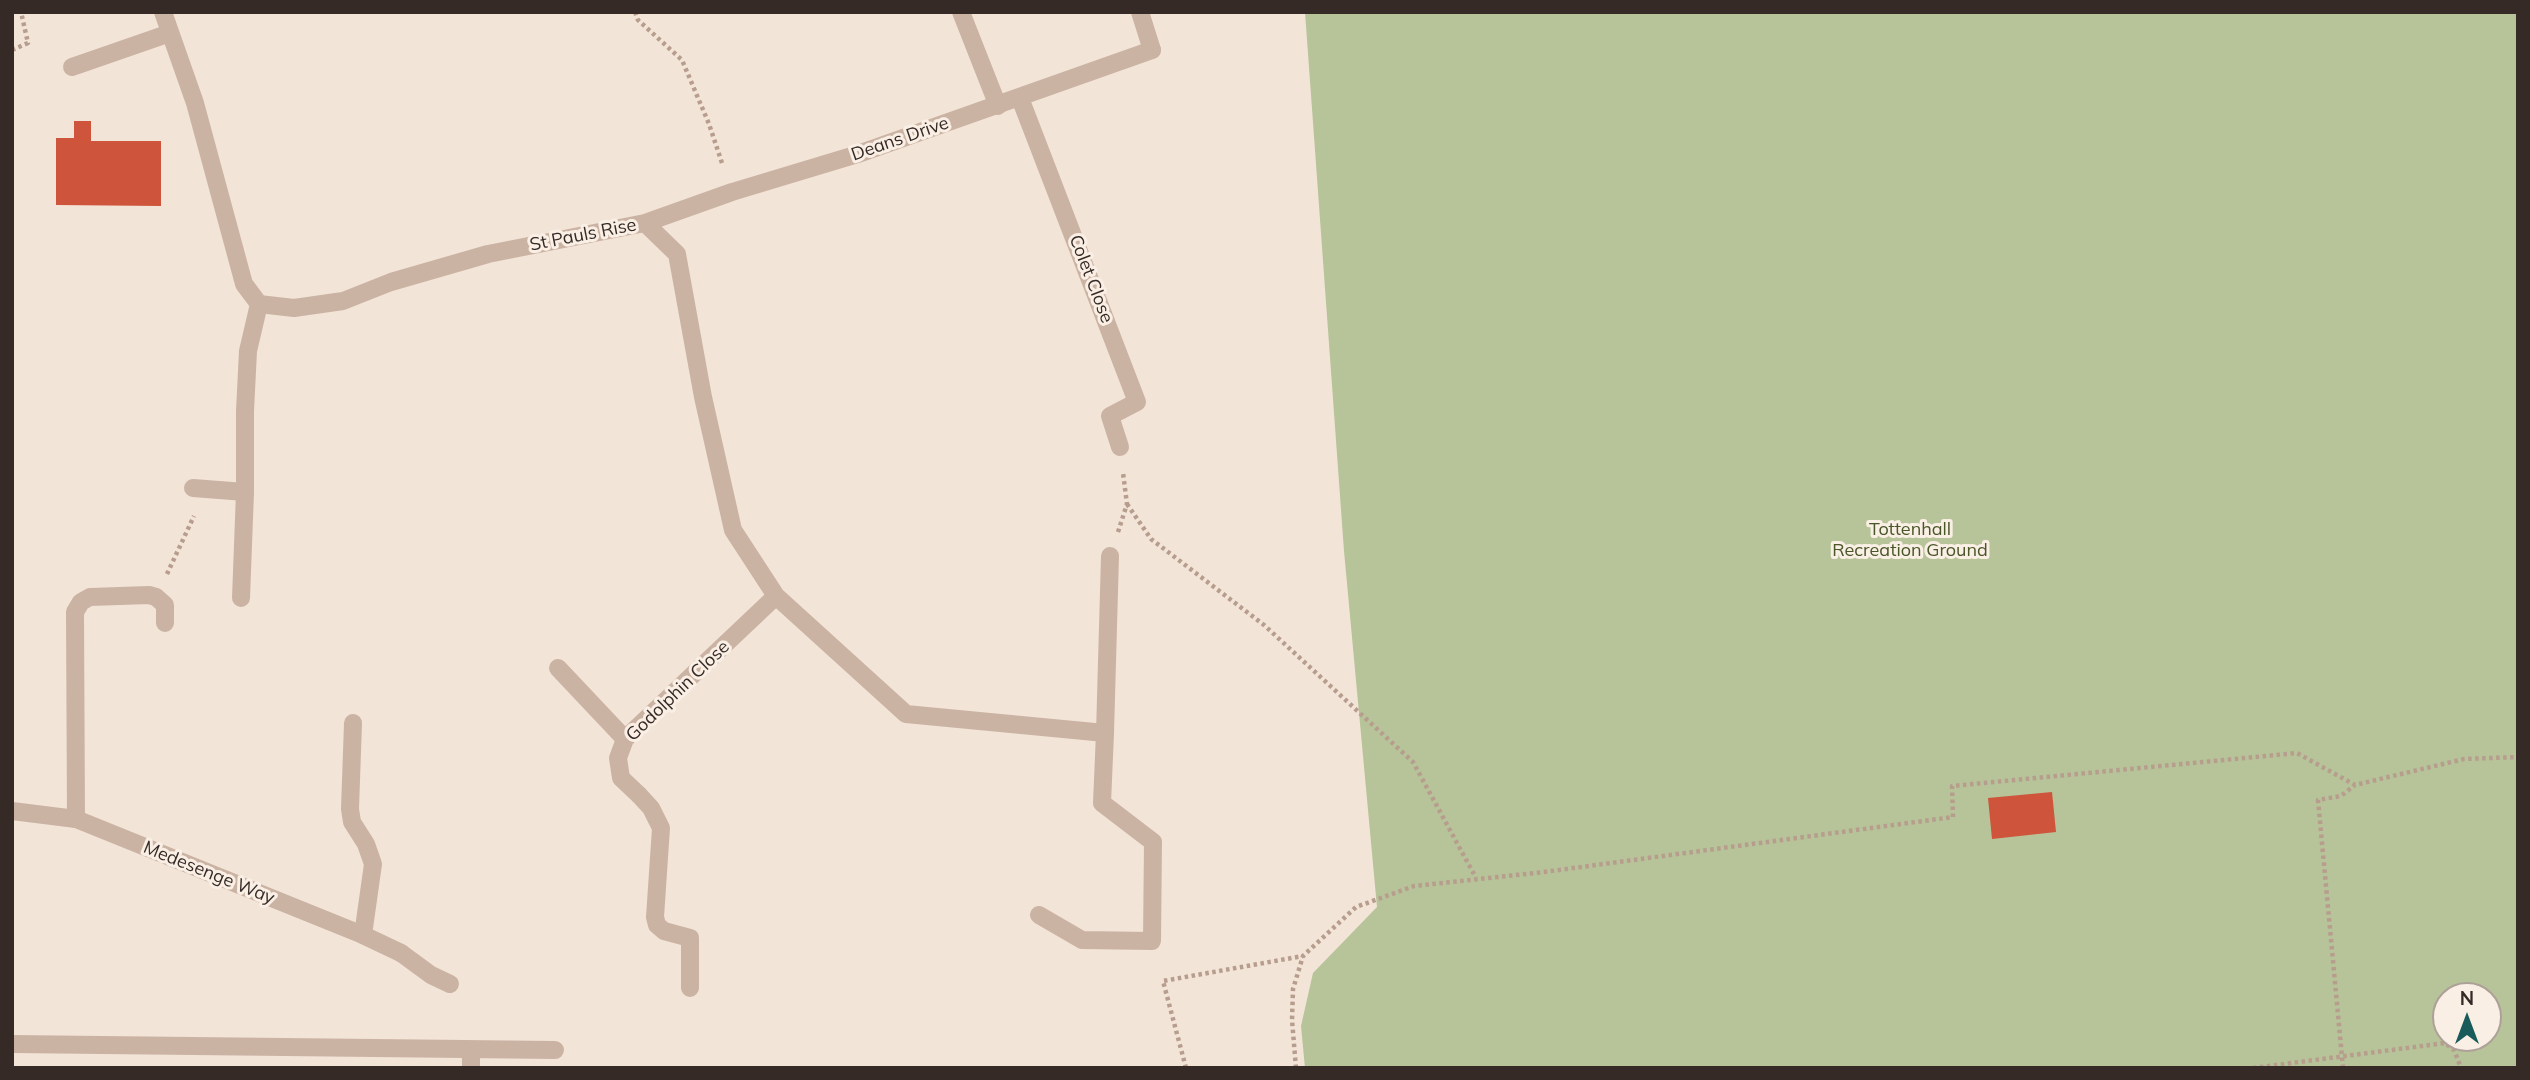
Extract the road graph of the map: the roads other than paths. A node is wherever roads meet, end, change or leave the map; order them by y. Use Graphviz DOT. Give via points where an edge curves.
graph roads {
  1 [pos="163,12"];
  2 [pos="961,12"];
  3 [pos="1140,12"];
  4 [pos="170,33"];
  5 [pos="72,67"];
  6 [pos="1020,98"];
  7 [pos="998,106"];
  8 [pos="645,223"];
  9 [pos="260,304"];
  10 [pos="1120,447"];
  11 [pos="200,489"];
  12 [pos="245,492"];
  13 [pos="1110,556"];
  14 [pos="776,596"];
  15 [pos="241,598"];
  16 [pos="165,623"];
  17 [pos="558,668"];
  18 [pos="353,723"];
  19 [pos="1105,733"];
  20 [pos="625,739"];
  21 [pos="12,810"];
  22 [pos="76,819"];
  23 [pos="1039,915"];
  24 [pos="363,935"];
  25 [pos="450,984"];
  26 [pos="690,988"];
  27 [pos="12,1044"];
  28 [pos="555,1050"];
  29 [pos="471,1059"];
  1 -- 4 [label="street"];
  2 -- 7 [label="street"];
  3 -- 6 [label="street, Deans Drive" via="1152,50"];
  4 -- 5 [label="street"];
  4 -- 9 [label="street" via="195,103 244,284"];
  6 -- 7 [label="street, Deans Drive"];
  6 -- 10 [label="street, Colet Close" via="1137,402 1110,416"];
  7 -- 8 [label="street, Deans Drive"];
  8 -- 9 [label="street, St Pauls Rise" via="488,254 344,301 295,307"];
  8 -- 14 [label="street, St Pauls Rise" via="677,254 733,530"];
  9 -- 12 [label="street" via="248,351"];
  11 -- 12 [label="street"];
  12 -- 15 [label="street"];
  13 -- 19 [label="street"];
  14 -- 19 [label="street, St Pauls Rise" via="906,714"];
  14 -- 20 [label="street, Godolphin Close"];
  16 -- 22 [label="street" via="165,606 156,597 90,597 75,612"];
  17 -- 20 [label="street"];
  18 -- 24 [label="street" via="350,809 373,864"];
  19 -- 23 [label="street" via="1102,803 1153,842 1152,941 1082,940"];
  20 -- 26 [label="street, Godolphin Close" via="618,758 621,778 652,808 661,828 657,925 690,938"];
  21 -- 22 [label="street, Medesenge Way"];
  22 -- 24 [label="street, Medesenge Way"];
  24 -- 25 [label="street, Medesenge Way"];
  27 -- 29 [label="street"];
  28 -- 29 [label="street"];
}
